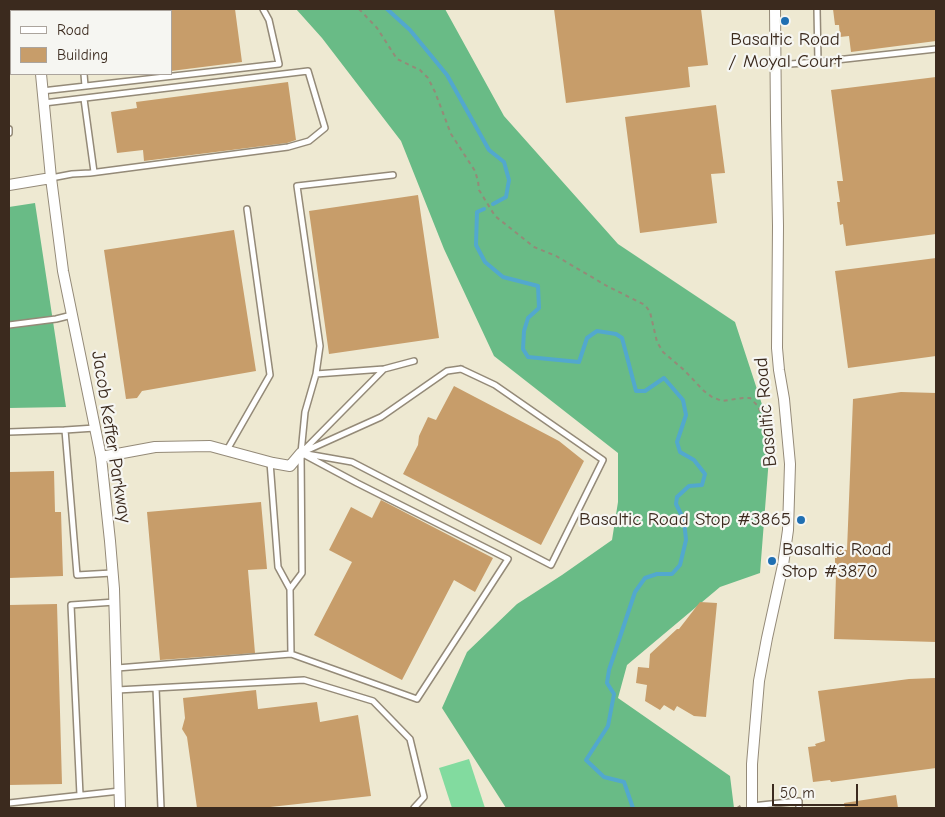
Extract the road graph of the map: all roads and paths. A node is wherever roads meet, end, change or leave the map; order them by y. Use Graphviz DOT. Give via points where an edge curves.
graph roads {
  1 [pos="263,9"];
  2 [pos="359,9"];
  3 [pos="776,9"];
  4 [pos="816,9"];
  5 [pos="936,49"];
  6 [pos="818,62"];
  7 [pos="776,65"];
  8 [pos="40,75"];
  9 [pos="84,75"];
  10 [pos="85,86"];
  11 [pos="42,91"];
  12 [pos="84,99"];
  13 [pos="44,103"];
  14 [pos="9,129"];
  15 [pos="9,133"];
  16 [pos="94,172"];
  17 [pos="393,175"];
  18 [pos="52,178"];
  19 [pos="9,185"];
  20 [pos="247,209"];
  21 [pos="72,315"];
  22 [pos="9,325"];
  23 [pos="414,362"];
  24 [pos="384,369"];
  25 [pos="316,374"];
  26 [pos="770,425"];
  27 [pos="95,428"];
  28 [pos="65,430"];
  29 [pos="9,432"];
  30 [pos="227,450"];
  31 [pos="301,453"];
  32 [pos="101,456"];
  33 [pos="270,462"];
  34 [pos="113,573"];
  35 [pos="290,589"];
  36 [pos="114,602"];
  37 [pos="290,654"];
  38 [pos="117,668"];
  39 [pos="156,688"];
  40 [pos="117,690"];
  41 [pos="120,791"];
  42 [pos="80,795"];
  43 [pos="9,803"];
  44 [pos="748,806"];
  45 [pos="120,808"];
  46 [pos="161,808"];
  47 [pos="414,808"];
  48 [pos="737,808"];
  49 [pos="799,808"];
  1 -- 10 [label="lane" via="279,64"];
  2 -- 26 [label="path" via="398,59 428,78 450,134 475,172 479,190 495,216 534,247 645,305 663,352 712,397 722,401 750,398"];
  3 -- 7 [label="street, Basaltic Road"];
  4 -- 6 [label="lane"];
  5 -- 6 [label="lane"];
  6 -- 7 [label="lane"];
  7 -- 44 [label="street, Basaltic Road" via="778,348 790,464 788,530 759,681"];
  8 -- 11 [label="street, Jacob Keffer Parkway"];
  9 -- 10 [label="lane"];
  10 -- 11 [label="lane"];
  11 -- 13 [label="street, Jacob Keffer Parkway"];
  12 -- 13 [label="lane"];
  12 -- 16 [label="lane"];
  12 -- 16 [label="lane" via="308,71 325,128 309,141 288,147"];
  13 -- 18 [label="street, Jacob Keffer Parkway"];
  14 -- 15 [label="lane"];
  16 -- 18 [label="lane"];
  17 -- 25 [label="lane" via="297,186 320,346"];
  18 -- 19 [label="street"];
  18 -- 21 [label="street, Jacob Keffer Parkway" via="63,271"];
  20 -- 30 [label="lane" via="270,374"];
  21 -- 22 [label="lane"];
  21 -- 27 [label="street, Jacob Keffer Parkway"];
  23 -- 24 [label="lane"];
  24 -- 25 [label="lane"];
  24 -- 31 [label="lane"];
  25 -- 31 [label="lane" via="305,412"];
  27 -- 28 [label="lane"];
  27 -- 32 [label="street, Jacob Keffer Parkway"];
  28 -- 29 [label="lane"];
  28 -- 34 [label="lane" via="77,575"];
  30 -- 32 [label="street" via="210,446 155,447"];
  30 -- 33 [label="street"];
  31 -- 31 [label="lane" via="352,462 551,565 603,460 495,385 462,369 447,371 381,418"];
  31 -- 33 [label="street" via="290,466"];
  31 -- 35 [label="lane" via="302,572"];
  31 -- 37 [label="lane" via="508,559 417,699"];
  32 -- 34 [label="street, Jacob Keffer Parkway"];
  33 -- 35 [label="lane" via="278,567"];
  34 -- 36 [label="street, Jacob Keffer Parkway"];
  35 -- 37 [label="lane"];
  36 -- 38 [label="street, Jacob Keffer Parkway"];
  36 -- 42 [label="lane" via="71,605"];
  37 -- 38 [label="lane"];
  38 -- 40 [label="street, Jacob Keffer Parkway"];
  39 -- 40 [label="lane"];
  39 -- 46 [label="lane"];
  39 -- 47 [label="lane" via="304,680 373,701 410,738 424,797"];
  40 -- 41 [label="street, Jacob Keffer Parkway"];
  41 -- 42 [label="lane"];
  41 -- 45 [label="street, Jacob Keffer Parkway"];
  42 -- 43 [label="lane"];
  44 -- 48 [label="path"];
  44 -- 49 [label="lane" via="799,801"];
}
